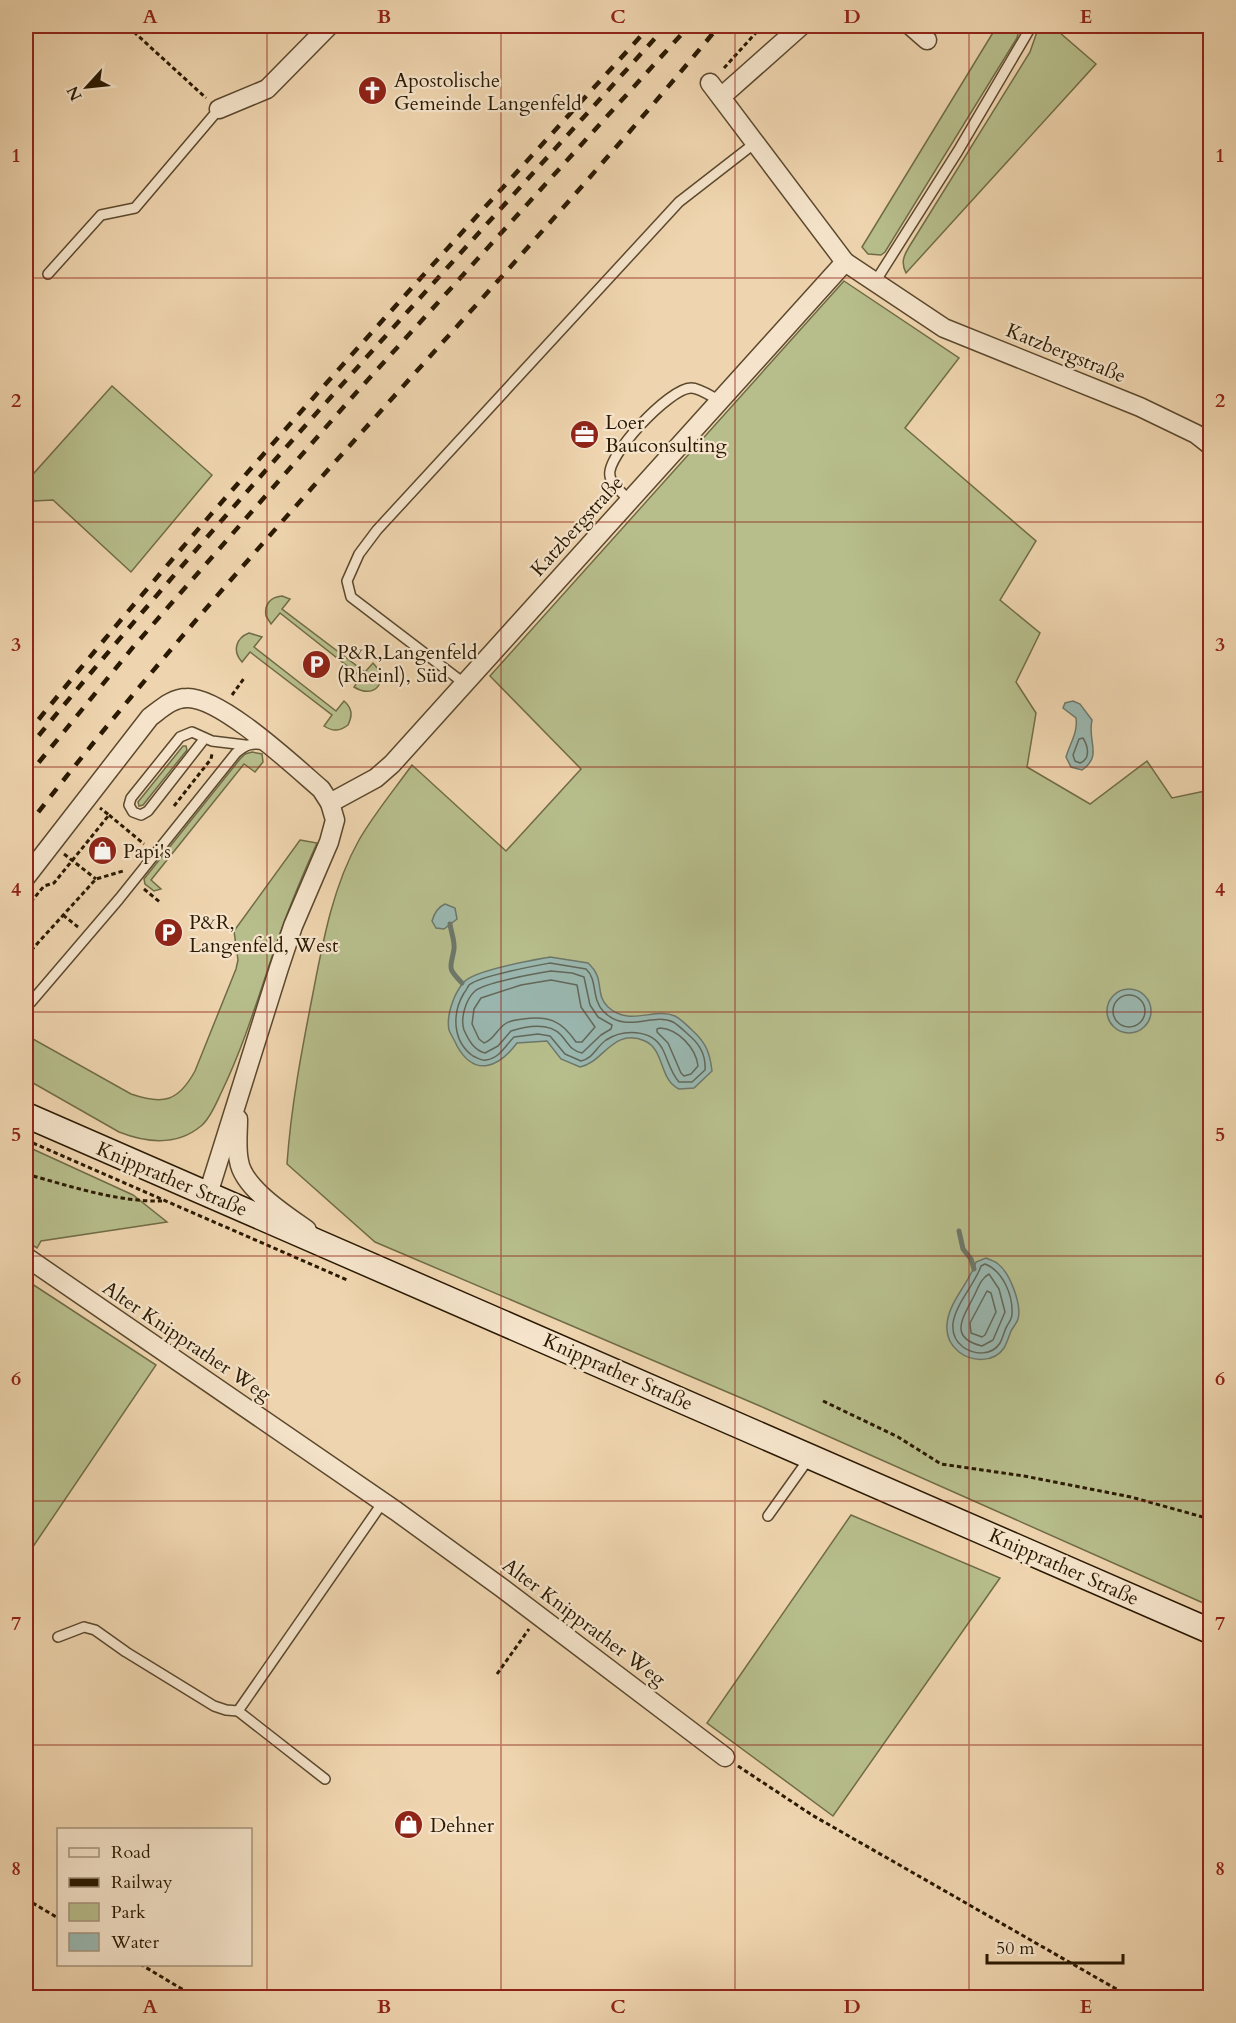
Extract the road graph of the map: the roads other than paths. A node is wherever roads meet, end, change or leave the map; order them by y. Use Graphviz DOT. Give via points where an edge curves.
graph roads {
  1 [pos="329,26"];
  2 [pos="801,26"];
  3 [pos="911,26"];
  4 [pos="1029,29"];
  5 [pos="927,40"];
  6 [pos="219,109"];
  7 [pos="755,143"];
  8 [pos="845,262"];
  9 [pos="48,274"];
  10 [pos="875,282"];
  11 [pos="720,401"];
  12 [pos="1210,445"];
  13 [pos="630,501"];
  14 [pos="465,684"];
  15 [pos="205,738"];
  16 [pos="245,745"];
  17 [pos="270,746"];
  18 [pos="330,803"];
  19 [pos="26,877"];
  20 [pos="26,1005"];
  21 [pos="237,1102"];
  22 [pos="26,1115"];
  23 [pos="208,1194"];
  24 [pos="331,1247"];
  25 [pos="26,1257"];
  26 [pos="811,1456"];
  27 [pos="383,1502"];
  28 [pos="768,1516"];
  29 [pos="1210,1630"];
  30 [pos="58,1637"];
  31 [pos="238,1711"];
  32 [pos="725,1757"];
  33 [pos="325,1779"];
  1 -- 6 [label="street" via="267,89"];
  2 -- 7 [label="street, Katzbergstraße" via="715,90"];
  3 -- 5 [label="street"];
  4 -- 10 [label="lane"];
  6 -- 9 [label="lane" via="135,208 101,215"];
  7 -- 8 [label="street, Katzbergstraße"];
  7 -- 14 [label="lane" via="679,202 359,554 347,581 351,597"];
  8 -- 10 [label="street, Katzbergstraße"];
  8 -- 11 [label="street, Katzbergstraße"];
  10 -- 12 [label="street, Katzbergstraße" via="944,328 1140,407"];
  11 -- 13 [label="street, Katzbergstraße"];
  11 -- 13 [label="lane" via="692,388 681,390 634,432 609,474"];
  13 -- 14 [label="street, Katzbergstraße"];
  14 -- 18 [label="street, Katzbergstraße" via="393,764"];
  15 -- 15 [label="lane" via="192,732 180,737 131,798 133,812 141,815 147,811"];
  15 -- 16 [label="lane"];
  16 -- 17 [label="lane"];
  16 -- 20 [label="lane"];
  17 -- 18 [label="street" via="321,789"];
  17 -- 19 [label="street" via="222,710 196,698 168,704 150,717"];
  18 -- 21 [label="street" via="335,820 329,842 293,927"];
  21 -- 23 [label="street"];
  21 -- 24 [label="street" via="239,1163 247,1178 264,1197"];
  22 -- 23 [label="main road, Knipprather Straße"];
  23 -- 24 [label="main road, Knipprather Straße"];
  24 -- 26 [label="main road, Knipprather Straße"];
  25 -- 27 [label="street, Alter Knipprather Weg"];
  26 -- 28 [label="lane"];
  26 -- 29 [label="main road, Knipprather Straße"];
  27 -- 31 [label="lane"];
  27 -- 32 [label="street, Alter Knipprather Weg"];
  30 -- 31 [label="lane" via="84,1627 95,1630 214,1706"];
  31 -- 33 [label="lane"];
}
